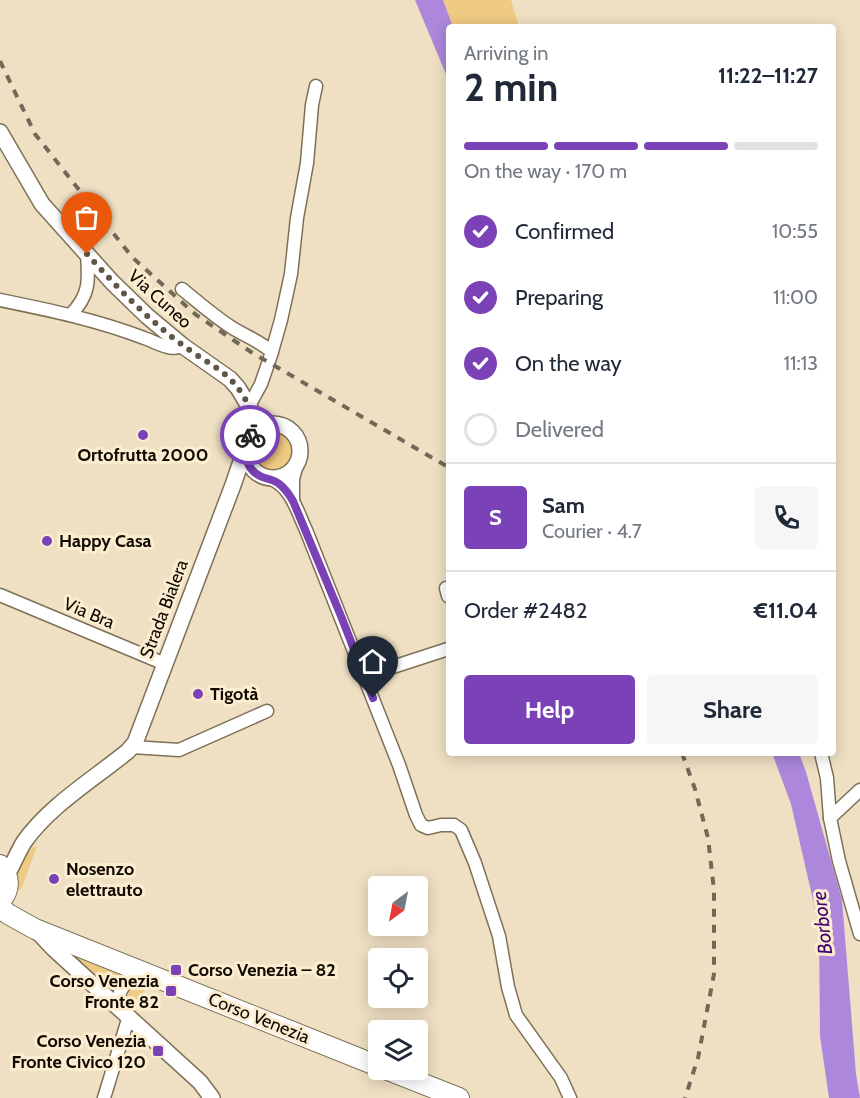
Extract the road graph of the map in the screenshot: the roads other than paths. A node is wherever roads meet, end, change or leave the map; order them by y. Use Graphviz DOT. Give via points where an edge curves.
graph roads {
  1 [pos="316,86"];
  2 [pos="0,132"];
  3 [pos="87,254"];
  4 [pos="182,289"];
  5 [pos="0,300"];
  6 [pos="70,315"];
  7 [pos="183,346"];
  8 [pos="272,352"];
  9 [pos="249,407"];
  10 [pos="280,425"];
  11 [pos="247,443"];
  12 [pos="297,464"];
  13 [pos="264,477"];
  14 [pos="233,485"];
  15 [pos="293,501"];
  16 [pos="0,596"];
  17 [pos="446,650"];
  18 [pos="165,664"];
  19 [pos="364,676"];
  20 [pos="267,711"];
  21 [pos="132,747"];
  22 [pos="822,756"];
  23 [pos="860,790"];
  24 [pos="830,818"];
  25 [pos="24,843"];
  26 [pos="0,856"];
  27 [pos="3,870"];
  28 [pos="0,901"];
  29 [pos="0,907"];
  30 [pos="35,929"];
  31 [pos="860,934"];
  32 [pos="140,971"];
  33 [pos="116,1005"];
  34 [pos="129,1016"];
  35 [pos="368,1062"];
  36 [pos="413,1080"];
  37 [pos="104,1098"];
  38 [pos="212,1098"];
  39 [pos="459,1098"];
  40 [pos="570,1098"];
  1 -- 8 [label="street" via="291,274"];
  2 -- 3 [label="street, Via Cuneo" via="42,204"];
  3 -- 6 [label="street" via="85,296"];
  3 -- 7 [label="street, Via Cuneo" via="147,316"];
  4 -- 8 [label="street" via="213,315"];
  5 -- 6 [label="street"];
  6 -- 7 [label="street" via="171,348"];
  7 -- 9 [label="street, Via Cuneo" via="230,379"];
  8 -- 9 [label="street"];
  9 -- 10 [label="street" via="260,417"];
  9 -- 11 [label="street" via="254,424"];
  10 -- 11 [label="street" via="260,427"];
  10 -- 12 [label="street" via="288,428 298,441"];
  11 -- 13 [label="street" via="245,454 250,467"];
  11 -- 14 [label="street, Strada Bialera"];
  12 -- 13 [label="street" via="282,477"];
  12 -- 15 [label="street"];
  13 -- 14 [label="street" via="245,477"];
  13 -- 15 [label="street" via="275,481"];
  14 -- 18 [label="street, Strada Bialera"];
  15 -- 19 [label="street"];
  16 -- 18 [label="street, Via Bra"];
  17 -- 19 [label="street"];
  18 -- 21 [label="street, Strada Bialera"];
  19 -- 40 [label="street" via="421,825 454,825 461,830 499,936 516,1015 561,1078"];
  20 -- 21 [label="street" via="179,750"];
  21 -- 25 [label="street, Strada Bialera" via="48,815"];
  22 -- 24 [label="street"];
  23 -- 24 [label="street"];
  24 -- 31 [label="street"];
  25 -- 26 [label="street, Strada Bialera"];
  25 -- 27 [label="street, Strada Bialera"];
  27 -- 28 [label="main road" via="8,883"];
  29 -- 30 [label="main road, Corso Venezia"];
  30 -- 32 [label="main road, Corso Venezia"];
  30 -- 33 [label="street, Corso Venezia"];
  32 -- 33 [label="street" via="124,986"];
  32 -- 35 [label="main road, Corso Venezia"];
  33 -- 34 [label="street, Corso Venezia"];
  34 -- 37 [label="street"];
  34 -- 38 [label="street, Corso Venezia"];
  36 -- 39 [label="main road"];
}
